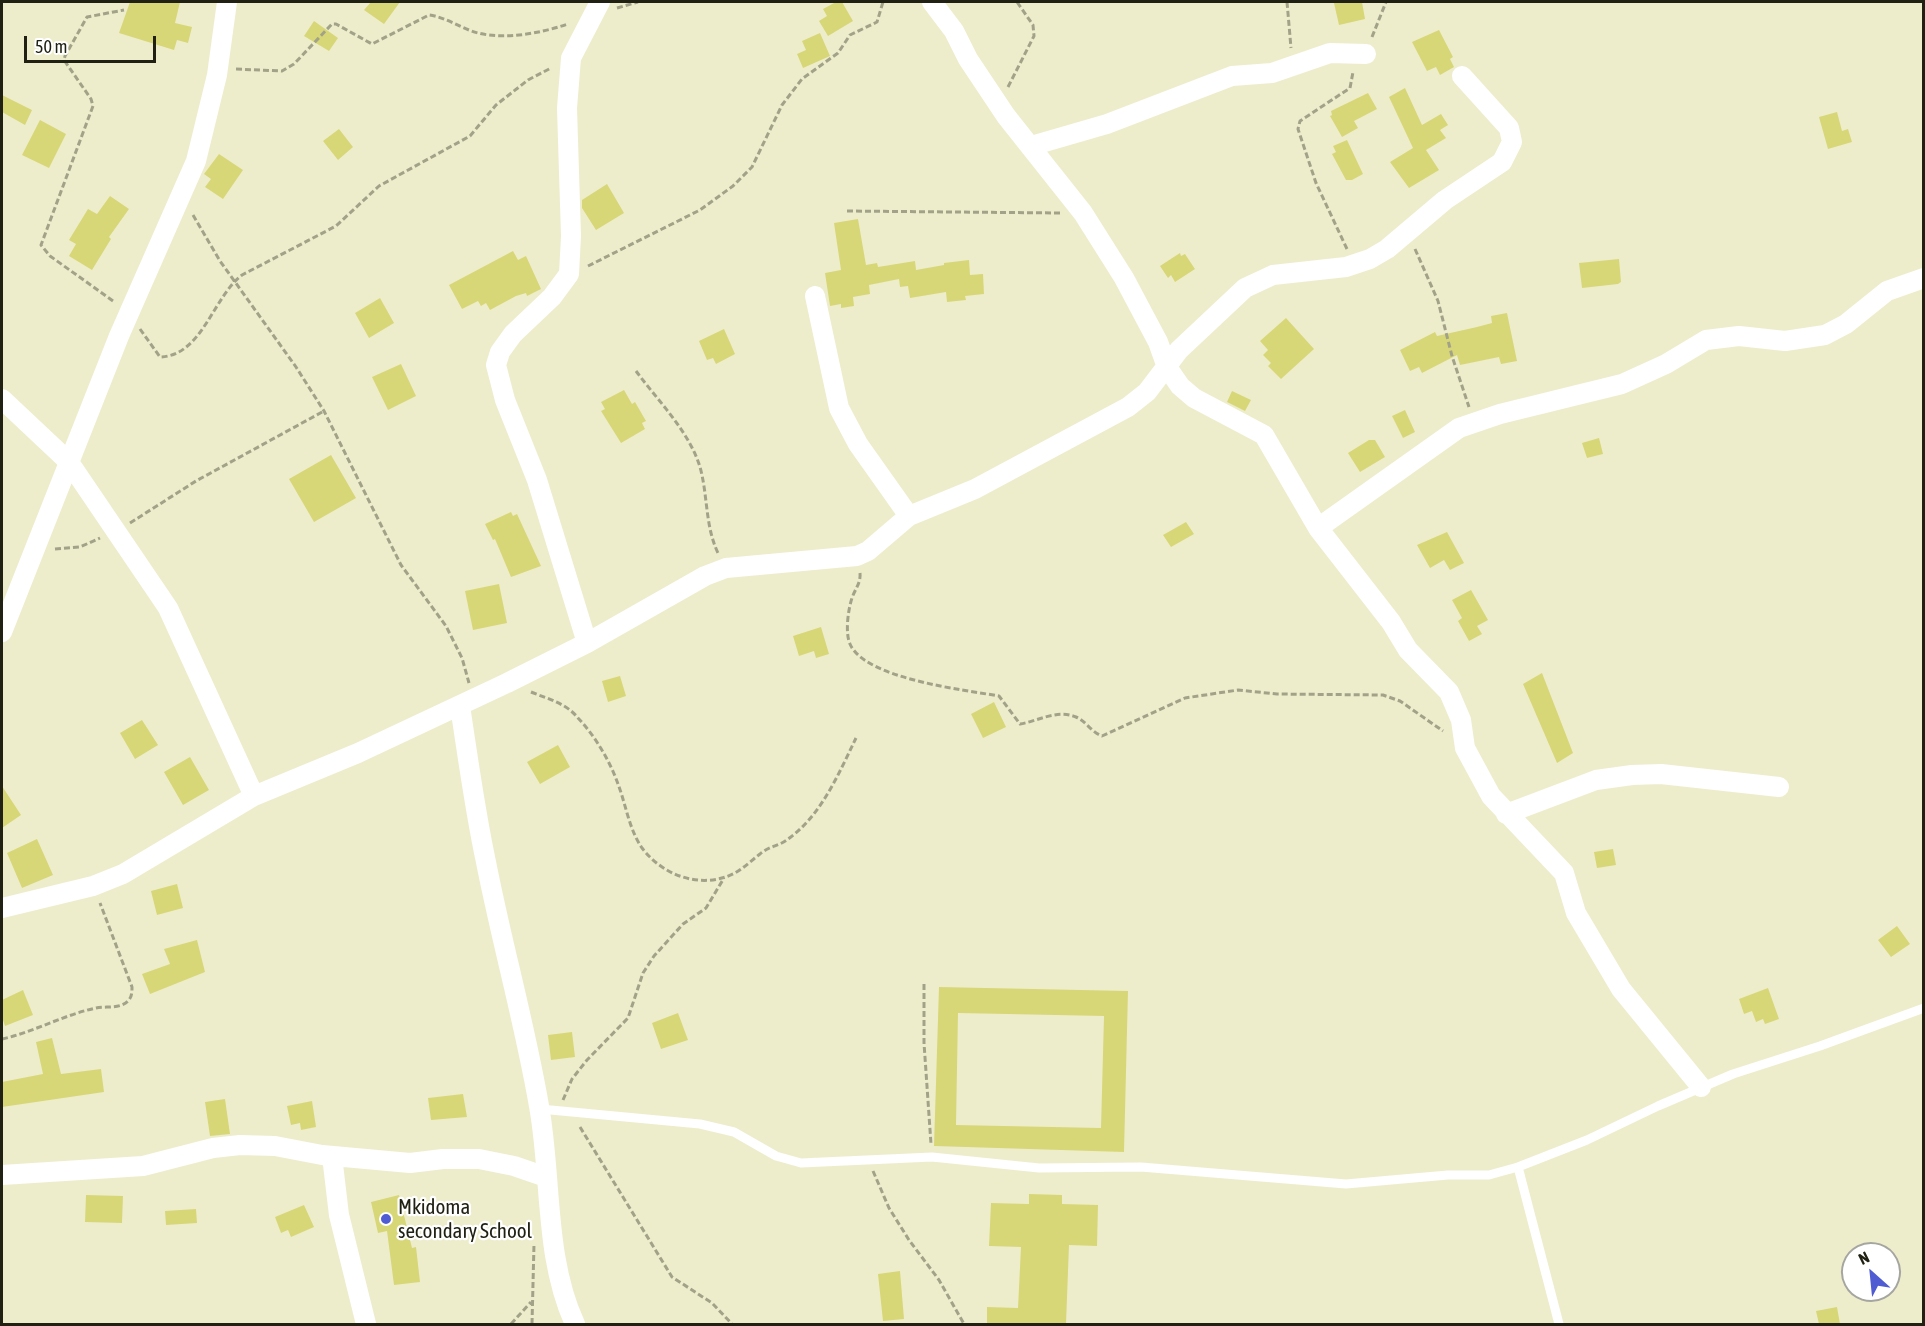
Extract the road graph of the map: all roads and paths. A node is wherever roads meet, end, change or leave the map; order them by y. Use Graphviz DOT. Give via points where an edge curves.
graph roads {
  1 [pos="227,2"];
  2 [pos="638,2"];
  3 [pos="882,2"];
  4 [pos="932,2"];
  5 [pos="1017,2"];
  6 [pos="1287,2"];
  7 [pos="1386,2"];
  8 [pos="596,9"];
  9 [pos="124,10"];
  10 [pos="1366,54"];
  11 [pos="571,58"];
  12 [pos="1294,64"];
  13 [pos="218,68"];
  14 [pos="1461,76"];
  15 [pos="1006,116"];
  16 [pos="1031,146"];
  17 [pos="182,195"];
  18 [pos="847,211"];
  19 [pos="1083,213"];
  20 [pos="1415,227"];
  21 [pos="1354,264"];
  22 [pos="569,274"];
  23 [pos="1923,278"];
  24 [pos="234,280"];
  25 [pos="815,296"];
  26 [pos="130,313"];
  27 [pos="1167,367"];
  28 [pos="636,371"];
  29 [pos="2,399"];
  30 [pos="324,411"];
  31 [pos="1478,421"];
  32 [pos="69,462"];
  33 [pos="909,516"];
  34 [pos="1318,528"];
  35 [pos="117,531"];
  36 [pos="35,548"];
  37 [pos="857,556"];
  38 [pos="726,568"];
  39 [pos="2,632"];
  40 [pos="587,643"];
  41 [pos="507,683"];
  42 [pos="467,702"];
  43 [pos="856,738"];
  44 [pos="1465,748"];
  45 [pos="1779,787"];
  46 [pos="254,796"];
  47 [pos="1506,814"];
  48 [pos="724,878"];
  49 [pos="93,886"];
  50 [pos="2,908"];
  51 [pos="924,984"];
  52 [pos="1923,1008"];
  53 [pos="2,1040"];
  54 [pos="1701,1087"];
  55 [pos="549,1110"];
  56 [pos="571,1112"];
  57 [pos="332,1156"];
  58 [pos="932,1157"];
  59 [pos="869,1161"];
  60 [pos="1518,1167"];
  61 [pos="2,1175"];
  62 [pos="546,1177"];
  63 [pos="534,1241"];
  64 [pos="531,1302"];
  65 [pos="366,1324"];
  66 [pos="511,1324"];
  67 [pos="532,1324"];
  68 [pos="575,1324"];
  69 [pos="732,1324"];
  70 [pos="964,1324"];
  71 [pos="1559,1324"];
  1 -- 13 [label="street"];
  2 -- 8 [label="path"];
  3 -- 22 [label="path" via="877,22 850,35 838,53 802,79 782,105 752,166 733,186 700,210"];
  4 -- 15 [label="street" via="954,30"];
  5 -- 15 [label="path" via="1033,25 1034,36 1010,80"];
  6 -- 12 [label="path"];
  7 -- 10 [label="path"];
  8 -- 11 [label="street"];
  8 -- 13 [label="path" via="555,28 525,34 479,33 429,15 372,44 332,24 294,64 282,71"];
  9 -- 26 [label="path" via="87,16 65,56 93,106 41,245 50,256"];
  10 -- 12 [label="street" via="1330,53"];
  10 -- 21 [label="path" via="1353,63 1350,88 1300,121 1298,129 1316,183"];
  11 -- 22 [label="street" via="567,108"];
  11 -- 24 [label="path" via="521,85 496,105 470,136 386,181 336,226"];
  12 -- 16 [label="street" via="1272,73 1232,76 1107,124"];
  13 -- 17 [label="street" via="196,161"];
  14 -- 20 [label="street" via="1509,128 1512,142 1502,162 1437,206"];
  15 -- 16 [label="street"];
  16 -- 19 [label="street"];
  17 -- 24 [label="path"];
  17 -- 26 [label="street"];
  18 -- 19 [label="path"];
  19 -- 27 [label="street" via="1124,278"];
  20 -- 21 [label="street" via="1387,249"];
  20 -- 31 [label="path" via="1414,246 1438,301 1470,412"];
  21 -- 27 [label="street" via="1273,275 1245,288 1179,350"];
  22 -- 40 [label="street" via="552,297 513,334 496,365 505,400 537,480"];
  23 -- 31 [label="street" via="1887,291 1846,324 1825,334 1785,341 1739,336 1706,340 1622,384"];
  24 -- 26 [label="path" via="187,346 169,357 156,353"];
  24 -- 30 [label="path"];
  25 -- 33 [label="street" via="839,408 858,444"];
  26 -- 32 [label="street"];
  27 -- 33 [label="street" via="1147,392 1128,406 975,489"];
  27 -- 34 [label="street" via="1194,398 1264,435"];
  28 -- 38 [label="path" via="691,447 701,474 713,543"];
  29 -- 32 [label="street"];
  30 -- 35 [label="path" via="196,481"];
  30 -- 42 [label="path" via="401,565 446,626 462,658"];
  31 -- 34 [label="street" via="1438,441"];
  32 -- 35 [label="street"];
  32 -- 36 [label="street"];
  33 -- 37 [label="street"];
  34 -- 44 [label="street" via="1408,650 1449,692 1461,720"];
  35 -- 36 [label="path" via="80,547"];
  35 -- 46 [label="street" via="168,608"];
  36 -- 39 [label="street"];
  37 -- 38 [label="street"];
  37 -- 44 [label="path" via="861,579 850,609 850,644 863,659 933,686 999,696 1020,724 1062,713 1077,717 1102,736 1185,698 1238,690 1383,695 1417,711"];
  38 -- 40 [label="street" via="680,588"];
  40 -- 41 [label="street"];
  41 -- 42 [label="street"];
  41 -- 48 [label="path" via="561,703 578,717 601,748 618,782 631,827 642,848 657,864 675,877"];
  42 -- 46 [label="street"];
  42 -- 55 [label="street" via="485,860 527,1039"];
  43 -- 48 [label="path" via="837,777 800,830"];
  44 -- 47 [label="street" via="1491,796"];
  45 -- 47 [label="street" via="1661,774 1632,775 1596,780"];
  46 -- 49 [label="street" via="132,868"];
  47 -- 54 [label="street" via="1564,873 1576,913 1621,989"];
  48 -- 55 [label="path" via="706,908 683,924 654,956 643,973 628,1018"];
  49 -- 50 [label="street"];
  49 -- 53 [label="path" via="132,994 128,1002 74,1014"];
  51 -- 58 [label="path"];
  52 -- 54 [label="lane"];
  54 -- 60 [label="lane"];
  55 -- 56 [label="lane"];
  55 -- 62 [label="street"];
  56 -- 59 [label="lane" via="700,1124 734,1132 776,1156 801,1163"];
  56 -- 69 [label="path" via="672,1277 712,1303"];
  57 -- 61 [label="street" via="275,1146 240,1145 142,1166"];
  57 -- 62 [label="street" via="410,1163 479,1159"];
  57 -- 65 [label="street" via="339,1215"];
  58 -- 59 [label="lane"];
  58 -- 60 [label="lane" via="1039,1168 1141,1167 1346,1184 1489,1175"];
  59 -- 70 [label="path" via="889,1208"];
  60 -- 71 [label="lane"];
  62 -- 68 [label="street" via="560,1276"];
  63 -- 64 [label="path"];
  64 -- 66 [label="path"];
  64 -- 67 [label="path"];
}
